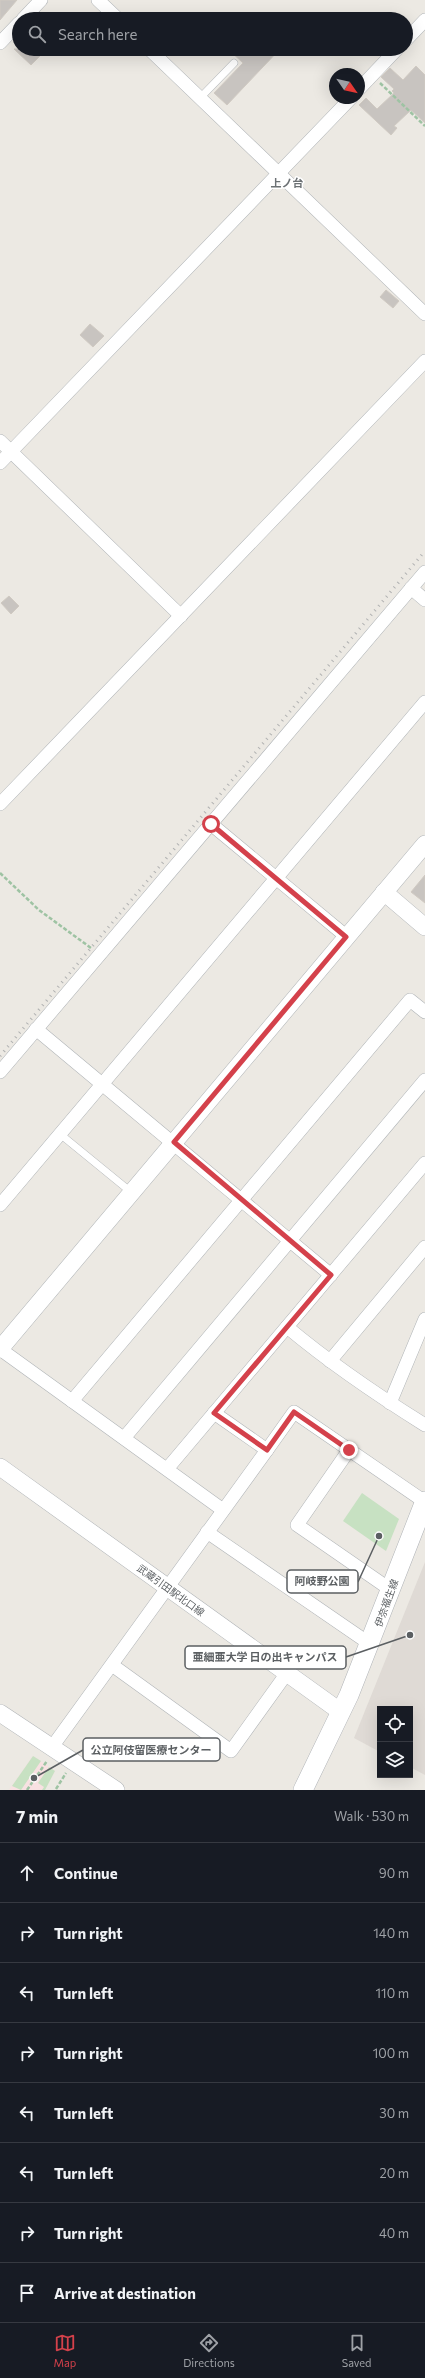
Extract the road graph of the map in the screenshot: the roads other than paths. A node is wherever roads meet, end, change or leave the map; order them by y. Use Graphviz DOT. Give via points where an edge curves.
graph roads {
  1 [pos="41,0"];
  2 [pos="98,0"];
  3 [pos="30,12"];
  4 [pos="111,12"];
  5 [pos="425,20"];
  6 [pos="12,31"];
  7 [pos="413,33"];
  8 [pos="0,43"];
  9 [pos="156,56"];
  10 [pos="391,56"];
  11 [pos="234,63"];
  12 [pos="365,83"];
  13 [pos="200,98"];
  14 [pos="345,104"];
  15 [pos="279,173"];
  16 [pos="425,314"];
  17 [pos="425,361"];
  18 [pos="0,441"];
  19 [pos="11,452"];
  20 [pos="0,464"];
  21 [pos="425,572"];
  22 [pos="411,588"];
  23 [pos="425,600"];
  24 [pos="181,616"];
  25 [pos="425,702"];
  26 [pos="0,804"];
  27 [pos="211,824"];
  28 [pos="425,844"];
  29 [pos="276,878"];
  30 [pos="384,892"];
  31 [pos="425,927"];
  32 [pos="346,937"];
  33 [pos="425,1012"];
  34 [pos="36,1029"];
  35 [pos="0,1072"];
  36 [pos="425,1080"];
  37 [pos="103,1084"];
  38 [pos="60,1134"];
  39 [pos="174,1142"];
  40 [pos="425,1163"];
  41 [pos="132,1192"];
  42 [pos="242,1200"];
  43 [pos="0,1205"];
  44 [pos="290,1241"];
  45 [pos="425,1247"];
  46 [pos="331,1275"];
  47 [pos="425,1319"];
  48 [pos="287,1326"];
  49 [pos="0,1349"];
  50 [pos="330,1361"];
  51 [pos="72,1401"];
  52 [pos="390,1403"];
  53 [pos="214,1413"];
  54 [pos="425,1425"];
  55 [pos="124,1438"];
  56 [pos="267,1450"];
  57 [pos="349,1450"];
  58 [pos="0,1468"];
  59 [pos="167,1469"];
  60 [pos="425,1501"];
  61 [pos="223,1510"];
  62 [pos="207,1532"];
  63 [pos="167,1588"];
  64 [pos="391,1590"];
  65 [pos="370,1644"];
  66 [pos="112,1665"];
  67 [pos="287,1673"];
  68 [pos="341,1712"];
  69 [pos="0,1713"];
  70 [pos="50,1753"];
  71 [pos="116,1790"];
  72 [pos="304,1790"];
  1 -- 3 [label="street"];
  2 -- 4 [label="street"];
  5 -- 7 [label="street"];
  6 -- 8 [label="street"];
  9 -- 13 [label="street"];
  10 -- 12 [label="street"];
  11 -- 13 [label="lane"];
  13 -- 15 [label="street"];
  14 -- 15 [label="street"];
  15 -- 16 [label="street"];
  15 -- 19 [label="street"];
  17 -- 24 [label="street"];
  18 -- 19 [label="street"];
  19 -- 20 [label="street"];
  19 -- 24 [label="street"];
  21 -- 22 [label="street"];
  22 -- 23 [label="street"];
  22 -- 27 [label="street"];
  24 -- 26 [label="street"];
  25 -- 29 [label="street"];
  27 -- 29 [label="street"];
  27 -- 34 [label="street"];
  28 -- 30 [label="street"];
  29 -- 32 [label="street"];
  29 -- 37 [label="street"];
  30 -- 31 [label="street"];
  30 -- 32 [label="street"];
  32 -- 39 [label="street"];
  33 -- 42 [label="street" via="410,1000"];
  34 -- 35 [label="street"];
  34 -- 37 [label="street"];
  36 -- 44 [label="street"];
  37 -- 38 [label="street"];
  37 -- 39 [label="street"];
  38 -- 41 [label="lane"];
  38 -- 43 [label="street"];
  39 -- 41 [label="street"];
  39 -- 42 [label="street"];
  40 -- 46 [label="street"];
  41 -- 49 [label="street"];
  42 -- 44 [label="street"];
  42 -- 51 [label="street"];
  44 -- 46 [label="street"];
  44 -- 55 [label="street"];
  45 -- 50 [label="street"];
  46 -- 48 [label="street"];
  47 -- 52 [label="street"];
  48 -- 50 [label="street"];
  48 -- 53 [label="street"];
  49 -- 51 [label="street"];
  50 -- 52 [label="street"];
  51 -- 55 [label="street"];
  52 -- 54 [label="street"];
  53 -- 56 [label="street"];
  53 -- 59 [label="street"];
  55 -- 59 [label="street"];
  56 -- 57 [label="street" via="294,1412"];
  56 -- 61 [label="street"];
  57 -- 60 [label="street"];
  57 -- 64 [label="street" via="297,1526"];
  58 -- 63 [label="street, 武蔵引田駅北口線"];
  59 -- 61 [label="street"];
  60 -- 64 [label="main road, 伊奈福生線"];
  61 -- 62 [label="street"];
  62 -- 63 [label="street"];
  62 -- 65 [label="street"];
  63 -- 66 [label="street"];
  63 -- 67 [label="street, 武蔵引田駅北口線"];
  64 -- 65 [label="main road, 伊奈福生線"];
  65 -- 68 [label="main road, 伊奈福生線"];
  66 -- 67 [label="street" via="231,1751"];
  66 -- 70 [label="street"];
  67 -- 68 [label="street, 武蔵引田駅北口線"];
  68 -- 72 [label="main road, 伊奈福生線"];
  69 -- 70 [label="street"];
  70 -- 71 [label="street"];
}
